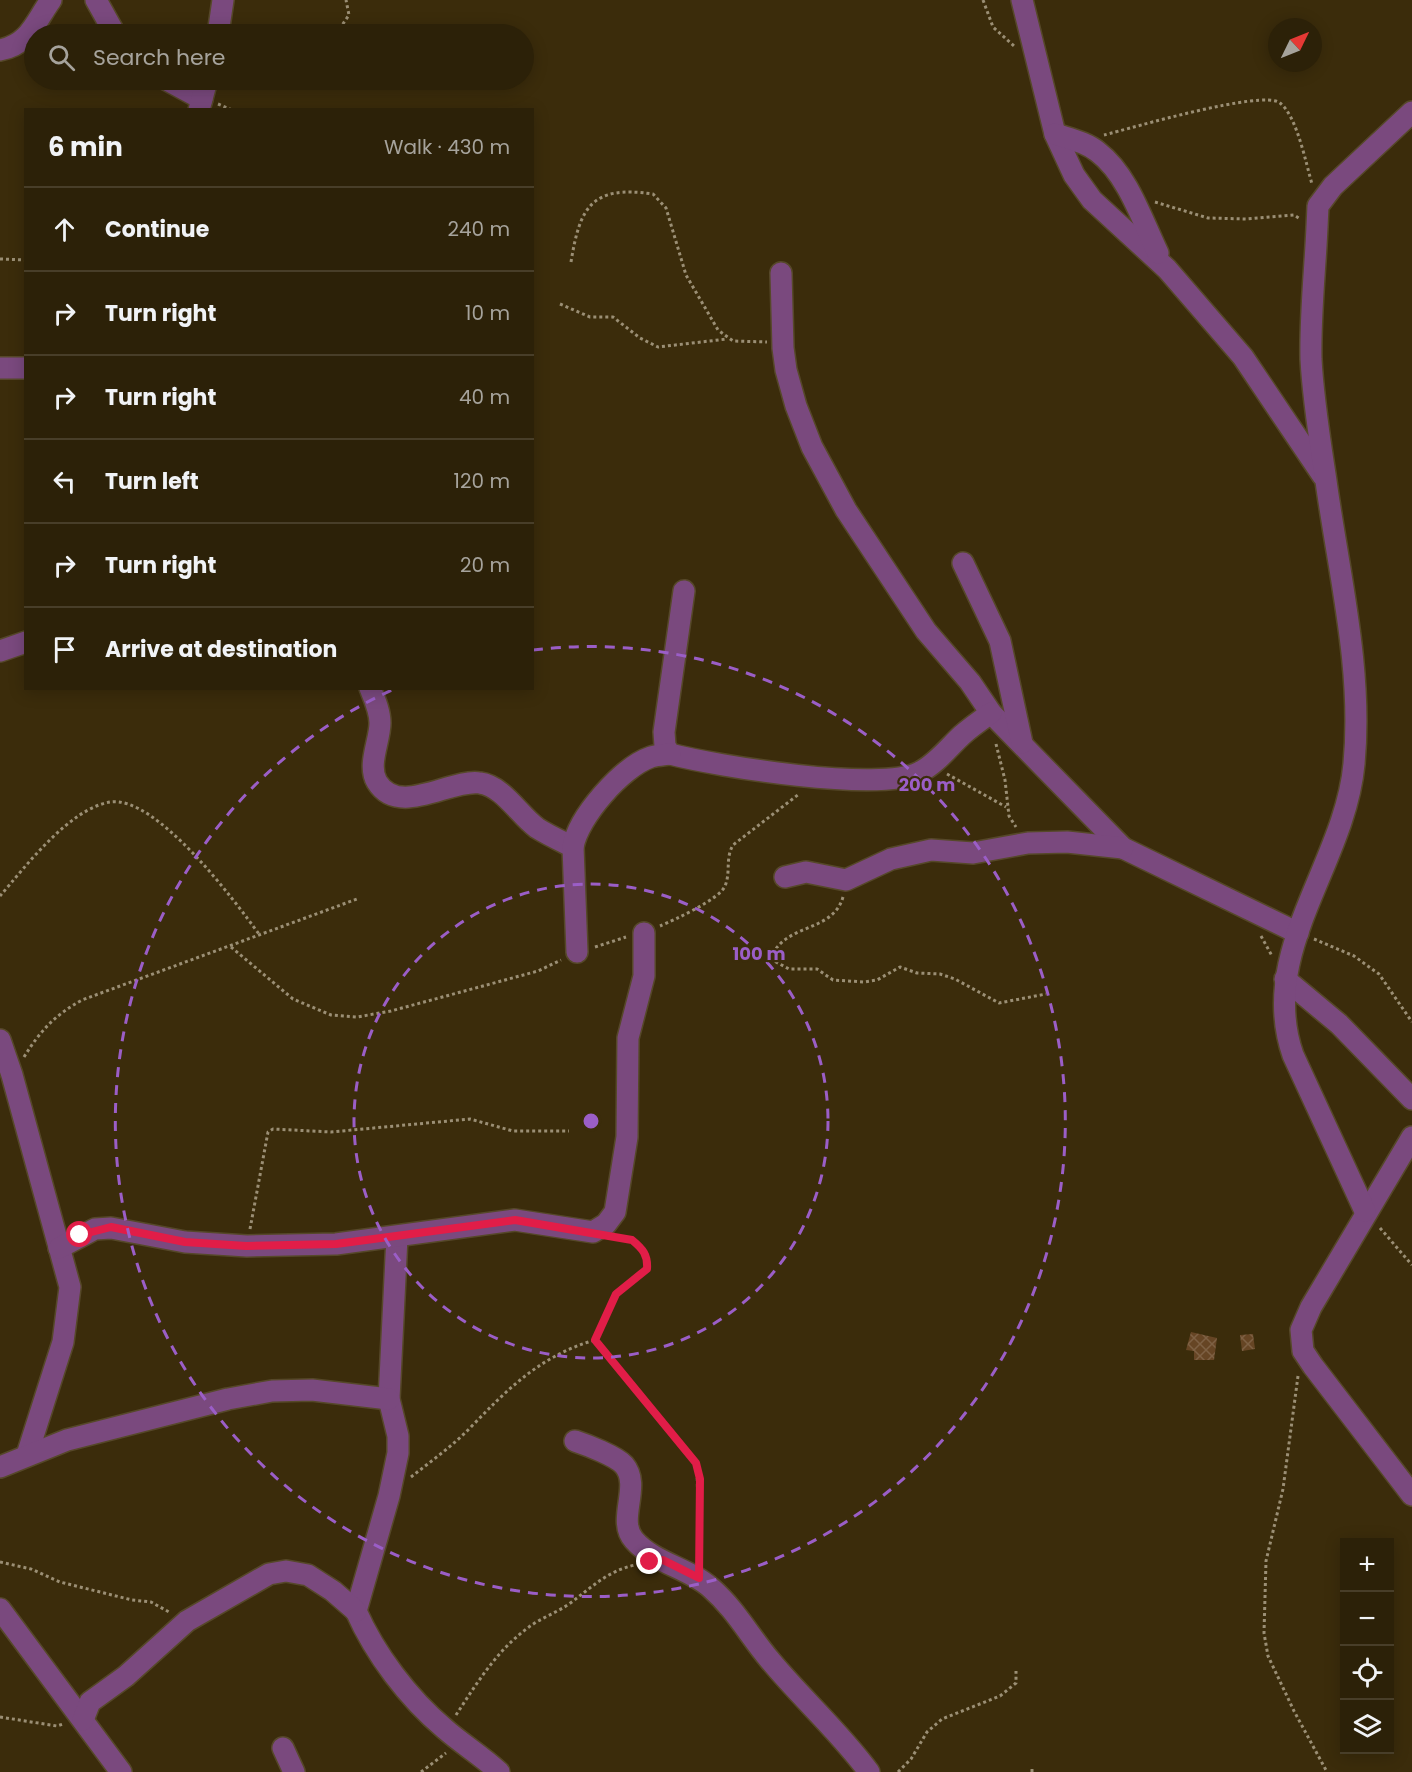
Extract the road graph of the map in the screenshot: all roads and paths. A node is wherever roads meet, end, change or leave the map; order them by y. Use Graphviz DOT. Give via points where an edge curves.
graph roads {
  1 [pos="51,0"];
  2 [pos="96,0"];
  3 [pos="223,0"];
  4 [pos="346,0"];
  5 [pos="983,0"];
  6 [pos="1022,0"];
  7 [pos="37,24"];
  8 [pos="109,24"];
  9 [pos="219,24"];
  10 [pos="343,24"];
  11 [pos="24,39"];
  12 [pos="0,50"];
  13 [pos="1035,55"];
  14 [pos="1412,112"];
  15 [pos="1055,134"];
  16 [pos="1079,141"];
  17 [pos="1128,192"];
  18 [pos="1318,206"];
  19 [pos="1299,226"];
  20 [pos="0,260"];
  21 [pos="24,260"];
  22 [pos="571,262"];
  23 [pos="1167,269"];
  24 [pos="781,273"];
  25 [pos="560,304"];
  26 [pos="727,339"];
  27 [pos="783,348"];
  28 [pos="0,368"];
  29 [pos="24,368"];
  30 [pos="1325,479"];
  31 [pos="963,563"];
  32 [pos="684,591"];
  33 [pos="24,643"];
  34 [pos="0,651"];
  35 [pos="371,690"];
  36 [pos="991,713"];
  37 [pos="1023,747"];
  38 [pos="670,754"];
  39 [pos="928,767"];
  40 [pos="822,776"];
  41 [pos="1007,807"];
  42 [pos="1028,843"];
  43 [pos="573,847"];
  44 [pos="1123,848"];
  45 [pos="785,877"];
  46 [pos="846,880"];
  47 [pos="0,896"];
  48 [pos="357,899"];
  49 [pos="1252,913"];
  50 [pos="644,933"];
  51 [pos="1298,933"];
  52 [pos="259,934"];
  53 [pos="231,947"];
  54 [pos="577,952"];
  55 [pos="1285,979"];
  56 [pos="1046,994"];
  57 [pos="1412,1022"];
  58 [pos="0,1040"];
  59 [pos="12,1075"];
  60 [pos="1412,1100"];
  61 [pos="569,1131"];
  62 [pos="1412,1137"];
  63 [pos="1365,1211"];
  64 [pos="593,1232"];
  65 [pos="397,1237"];
  66 [pos="246,1246"];
  67 [pos="59,1248"];
  68 [pos="1412,1265"];
  69 [pos="595,1340"];
  70 [pos="1303,1351"];
  71 [pos="389,1399"];
  72 [pos="575,1441"];
  73 [pos="27,1455"];
  74 [pos="0,1467"];
  75 [pos="1412,1495"];
  76 [pos="389,1496"];
  77 [pos="663,1560"];
  78 [pos="0,1562"];
  79 [pos="699,1578"];
  80 [pos="0,1609"];
  81 [pos="356,1611"];
  82 [pos="187,1620"];
  83 [pos="1016,1671"];
  84 [pos="0,1717"];
  85 [pos="83,1720"];
  86 [pos="446,1730"];
  87 [pos="283,1748"];
  88 [pos="478,1754"];
  89 [pos="115,1768"];
  90 [pos="294,1772"];
  91 [pos="421,1772"];
  92 [pos="499,1772"];
  93 [pos="869,1772"];
  94 [pos="898,1772"];
  95 [pos="1327,1772"];
  1 -- 7 [label="street"];
  2 -- 8 [label="street"];
  3 -- 9 [label="street"];
  4 -- 10 [label="path" via="349,15"];
  5 -- 13 [label="path" via="1001,37"];
  6 -- 13 [label="street"];
  11 -- 12 [label="street"];
  13 -- 15 [label="street"];
  14 -- 18 [label="street" via="1332,186"];
  15 -- 16 [label="street"];
  15 -- 23 [label="street" via="1074,175 1092,200"];
  16 -- 17 [label="street" via="1107,159"];
  16 -- 18 [label="path" via="1232,104 1278,101 1297,134"];
  17 -- 19 [label="path" via="1191,215 1224,219 1294,215 1300,219"];
  17 -- 23 [label="street"];
  18 -- 30 [label="street" via="1311,359"];
  20 -- 21 [label="path"];
  22 -- 26 [label="path" via="577,226 587,208 599,198 610,193 653,194 666,208 686,275"];
  23 -- 30 [label="street" via="1264,385"];
  24 -- 27 [label="street"];
  25 -- 26 [label="path" via="590,317 613,317 658,347"];
  26 -- 27 [label="path" via="766,342"];
  27 -- 36 [label="street" via="796,406 812,447 846,510 902,598"];
  28 -- 29 [label="street"];
  30 -- 51 [label="street" via="1357,678 1355,763 1350,799"];
  31 -- 37 [label="street" via="1000,641"];
  32 -- 38 [label="street" via="664,732"];
  33 -- 34 [label="street"];
  35 -- 43 [label="street" via="380,724 374,768 377,781 388,793 427,795 480,782 496,790 537,828"];
  36 -- 37 [label="street"];
  36 -- 39 [label="street"];
  36 -- 41 [label="path"];
  37 -- 44 [label="street"];
  38 -- 40 [label="street" via="734,768"];
  38 -- 43 [label="street" via="641,761 595,802 575,834"];
  39 -- 40 [label="street" via="903,778"];
  39 -- 41 [label="path"];
  40 -- 50 [label="path" via="733,845 727,855 726,881 721,893"];
  41 -- 42 [label="path" via="1013,824"];
  42 -- 44 [label="street" via="1067,842"];
  42 -- 46 [label="street" via="973,853 931,850 910,854 872,866"];
  43 -- 54 [label="street"];
  44 -- 49 [label="street"];
  45 -- 46 [label="street" via="806,872"];
  46 -- 56 [label="path" via="836,913 783,939 772,955 776,962 789,969 817,969 833,980 877,980 900,967 940,974 999,1003"];
  47 -- 52 [label="path" via="65,827 89,810 110,802 130,804 148,813 201,863"];
  48 -- 52 [label="path"];
  49 -- 51 [label="street"];
  49 -- 55 [label="path"];
  50 -- 54 [label="path"];
  50 -- 64 [label="street" via="644,976 628,1038 627,1137 615,1212"];
  51 -- 55 [label="street"];
  51 -- 57 [label="path" via="1354,956 1379,974"];
  52 -- 53 [label="path"];
  53 -- 54 [label="path" via="293,999 332,1015 357,1017 538,971"];
  53 -- 59 [label="path" via="144,975 58,1013 41,1029"];
  55 -- 60 [label="street" via="1338,1024"];
  55 -- 63 [label="street" via="1285,1032"];
  58 -- 59 [label="street"];
  59 -- 67 [label="street"];
  61 -- 66 [label="path" via="513,1131 470,1119 331,1132 273,1129 268,1132"];
  62 -- 63 [label="street"];
  63 -- 68 [label="path"];
  63 -- 70 [label="street" via="1311,1307 1301,1330"];
  64 -- 65 [label="street" via="515,1220"];
  64 -- 69 [label="path" via="632,1240 643,1249 647,1259 647,1269 616,1294"];
  65 -- 66 [label="street" via="336,1244"];
  65 -- 71 [label="street"];
  66 -- 67 [label="street" via="185,1242 111,1227 80,1235"];
  67 -- 73 [label="street" via="70,1287 68,1311 63,1342"];
  69 -- 76 [label="path" via="574,1346 527,1373"];
  69 -- 79 [label="path" via="697,1466"];
  70 -- 75 [label="street"];
  70 -- 95 [label="path" via="1283,1489 1266,1561 1264,1633 1268,1656"];
  71 -- 73 [label="street" via="312,1390 272,1391 120,1425"];
  71 -- 76 [label="street" via="398,1453"];
  72 -- 77 [label="street" via="623,1465 631,1485 627,1521 630,1536"];
  73 -- 74 [label="street"];
  76 -- 81 [label="street"];
  77 -- 79 [label="street"];
  77 -- 86 [label="path" via="620,1568 604,1576 567,1606 519,1634 493,1661"];
  78 -- 82 [label="path" via="31,1569 60,1582 151,1602"];
  79 -- 93 [label="street" via="732,1608 768,1658"];
  80 -- 85 [label="street"];
  81 -- 82 [label="street" via="308,1575 286,1571 252,1582"];
  81 -- 86 [label="street" via="372,1642 402,1683"];
  82 -- 85 [label="street" via="126,1676 90,1702"];
  83 -- 94 [label="path" via="1016,1683 1006,1693 938,1722"];
  84 -- 85 [label="path" via="57,1726"];
  85 -- 89 [label="street"];
  86 -- 88 [label="street"];
  87 -- 90 [label="street"];
  88 -- 91 [label="path" via="443,1754"];
  88 -- 92 [label="street"];
}
